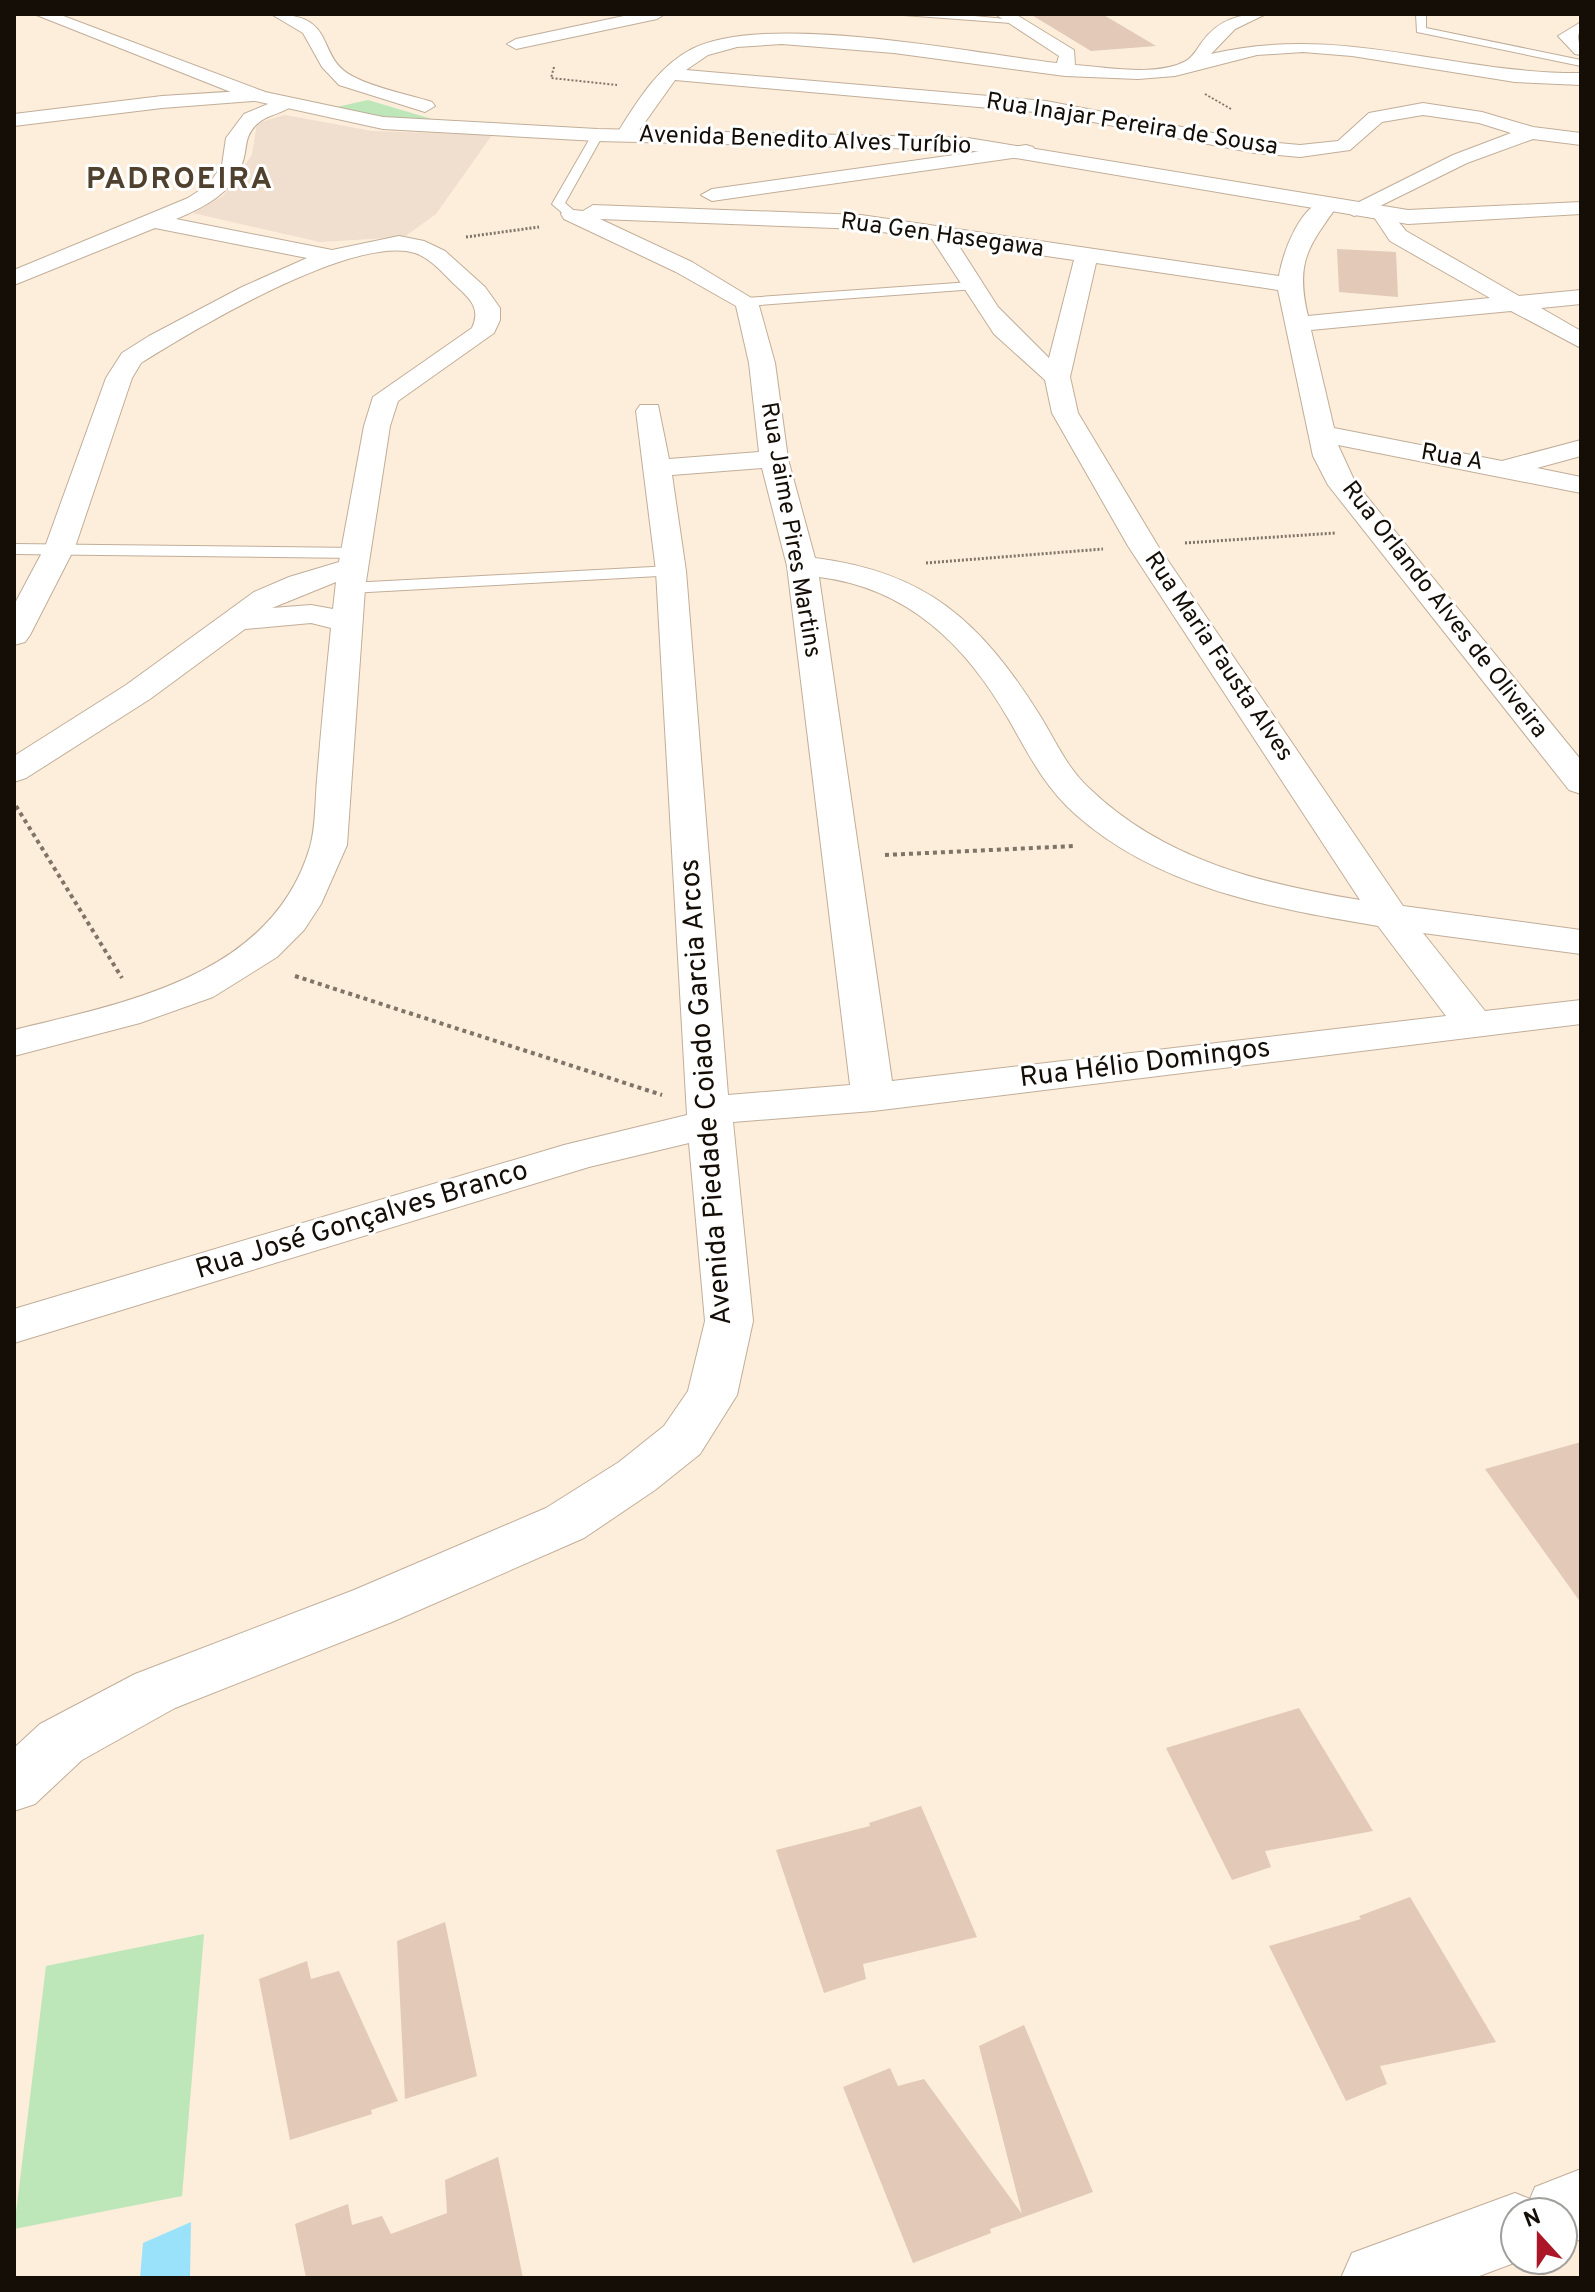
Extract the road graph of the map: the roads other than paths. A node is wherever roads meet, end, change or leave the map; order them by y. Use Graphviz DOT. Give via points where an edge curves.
graph roads {
  1 [pos="42,14"];
  2 [pos="279,14"];
  3 [pos="657,14"];
  4 [pos="895,14"];
  5 [pos="1258,14"];
  6 [pos="1421,14"];
  7 [pos="1007,17"];
  8 [pos="1581,27"];
  9 [pos="516,44"];
  10 [pos="1581,50"];
  11 [pos="1197,63"];
  12 [pos="1581,63"];
  13 [pos="1065,71"];
  14 [pos="669,74"];
  15 [pos="1581,79"];
  16 [pos="227,84"];
  17 [pos="258,96"];
  18 [pos="162,102"];
  19 [pos="285,103"];
  20 [pos="14,110"];
  21 [pos="14,121"];
  22 [pos="512,131"];
  23 [pos="1531,133"];
  24 [pos="597,135"];
  25 [pos="626,135"];
  26 [pos="236,138"];
  27 [pos="1581,139"];
  28 [pos="1026,151"];
  29 [pos="1341,207"];
  30 [pos="1581,208"];
  31 [pos="1379,213"];
  32 [pos="582,215"];
  33 [pos="158,222"];
  34 [pos="939,232"];
  35 [pos="329,256"];
  36 [pos="1086,258"];
  37 [pos="14,278"];
  38 [pos="1289,285"];
  39 [pos="971,286"];
  40 [pos="1581,297"];
  41 [pos="746,302"];
  42 [pos="1512,302"];
  43 [pos="1297,324"];
  44 [pos="1581,341"];
  45 [pos="1057,377"];
  46 [pos="649,411"];
  47 [pos="1322,434"];
  48 [pos="1581,448"];
  49 [pos="774,459"];
  50 [pos="657,468"];
  51 [pos="1507,468"];
  52 [pos="1570,483"];
  53 [pos="1581,501"];
  54 [pos="60,547"];
  55 [pos="14,549"];
  56 [pos="802,566"];
  57 [pos="354,569"];
  58 [pos="671,571"];
  59 [pos="238,622"];
  60 [pos="349,622"];
  61 [pos="14,635"];
  62 [pos="16,766"];
  63 [pos="1581,783"];
  64 [pos="1391,917"];
  65 [pos="1581,942"];
  66 [pos="1581,1012"];
  67 [pos="1474,1025"];
  68 [pos="14,1043"];
  69 [pos="873,1097"];
  70 [pos="710,1117"];
  71 [pos="14,1326"];
  72 [pos="14,1785"];
  73 [pos="1499,2234"];
  74 [pos="1377,2278"];
  1 -- 16 [label="street, Avenida Benedito Alves Turíbio"];
  2 -- 22 [label="street" via="316,33 335,73 346,81"];
  3 -- 9 [label="street"];
  4 -- 7 [label="lane"];
  5 -- 11 [label="street" via="1219,31"];
  6 -- 12 [label="lane" via="1421,30"];
  7 -- 13 [label="street" via="1068,54"];
  8 -- 10 [label="street" via="1567,36"];
  11 -- 13 [label="street" via="1169,72"];
  11 -- 15 [label="street" via="1271,47 1316,47 1536,78"];
  13 -- 14 [label="street" via="782,39 705,49"];
  14 -- 23 [label="street, Rua Inajar Pereira de Sousa" via="1046,107 1300,151 1343,146 1376,117 1423,109 1482,118"];
  14 -- 25 [label="street"];
  16 -- 17 [label="street, Avenida Benedito Alves Turíbio"];
  16 -- 18 [label="street"];
  17 -- 18 [label="street"];
  17 -- 19 [label="street, Avenida Benedito Alves Turíbio"];
  17 -- 26 [label="street" via="226,107 223,115"];
  18 -- 21 [label="street"];
  19 -- 22 [label="street, Avenida Benedito Alves Turíbio" via="383,123"];
  19 -- 26 [label="street" via="251,118"];
  20 -- 21 [label="street"];
  22 -- 24 [label="street, Avenida Benedito Alves Turíbio"];
  23 -- 27 [label="street, Rua Inajar Pereira de Sousa"];
  23 -- 29 [label="street, Rua Orlando Alves de Oliveira"];
  24 -- 25 [label="street, Avenida Benedito Alves Turíbio"];
  24 -- 32 [label="lane" via="558,204"];
  25 -- 28 [label="street, Avenida Benedito Alves Turíbio" via="913,140"];
  26 -- 33 [label="street" via="232,165 216,188"];
  28 -- 29 [label="street, Avenida Benedito Alves Turíbio"];
  28 -- 32 [label="street"];
  29 -- 31 [label="street, Avenida Benedito Alves Turíbio"];
  29 -- 38 [label="street, Rua Orlando Alves de Oliveira" via="1300,236"];
  30 -- 31 [label="street, Avenida Benedito Alves Turíbio" via="1408,217"];
  31 -- 42 [label="street" via="1398,236"];
  32 -- 34 [label="street, Rua Gen Hasegawa" via="797,218"];
  32 -- 41 [label="street"];
  33 -- 35 [label="street"];
  33 -- 37 [label="street"];
  34 -- 36 [label="street, Rua Gen Hasegawa"];
  34 -- 39 [label="street"];
  35 -- 54 [label="street" via="131,358 119,378"];
  35 -- 57 [label="street" via="397,243 426,248 490,309 482,333 386,397"];
  36 -- 38 [label="street, Rua Gen Hasegawa"];
  36 -- 45 [label="street, Rua Maria Fausta Alves"];
  38 -- 43 [label="street, Rua Orlando Alves de Oliveira"];
  39 -- 41 [label="lane"];
  39 -- 45 [label="street" via="1007,337"];
  40 -- 42 [label="street"];
  41 -- 49 [label="street, Rua Jaime Pires Martins" via="762,363"];
  42 -- 43 [label="street"];
  42 -- 44 [label="street"];
  43 -- 47 [label="street, Rua Orlando Alves de Oliveira"];
  45 -- 64 [label="street, Rua Maria Fausta Alves" via="1065,413 1143,546"];
  46 -- 50 [label="street, Avenida Piedade Coiado Garcia Arcos"];
  47 -- 51 [label="street, Rua A"];
  47 -- 63 [label="street, Rua Orlando Alves de Oliveira" via="1342,485"];
  48 -- 51 [label="street"];
  49 -- 50 [label="street"];
  49 -- 56 [label="street, Rua Jaime Pires Martins"];
  50 -- 58 [label="street, Avenida Piedade Coiado Garcia Arcos"];
  51 -- 52 [label="street, Rua A"];
  52 -- 53 [label="street"];
  54 -- 55 [label="lane"];
  54 -- 57 [label="lane"];
  54 -- 61 [label="street"];
  56 -- 64 [label="street" via="845,569 891,583 947,617 985,660 1050,766 1083,802 1137,844 1253,888"];
  56 -- 69 [label="street, Rua Jaime Pires Martins"];
  57 -- 58 [label="lane"];
  57 -- 59 [label="street" via="300,583 265,599"];
  57 -- 60 [label="street"];
  58 -- 70 [label="street, Avenida Piedade Coiado Garcia Arcos"];
  59 -- 60 [label="street" via="311,614"];
  59 -- 62 [label="street" via="138,692"];
  60 -- 68 [label="street" via="329,845 290,921 248,960 198,988"];
  64 -- 65 [label="street"];
  64 -- 67 [label="street, Rua Maria Fausta Alves"];
  66 -- 67 [label="street, Rua Hélio Domingos"];
  67 -- 69 [label="street, Rua Hélio Domingos"];
  69 -- 70 [label="street, Rua Hélio Domingos"];
  70 -- 71 [label="street, Rua José Gonçalves Branco"];
  70 -- 72 [label="street, Avenida Piedade Coiado Garcia Arcos" via="729,1321 712,1395 682,1440 565,1523 373,1606 155,1691 61,1742"];
  73 -- 74 [label="street"];
}
